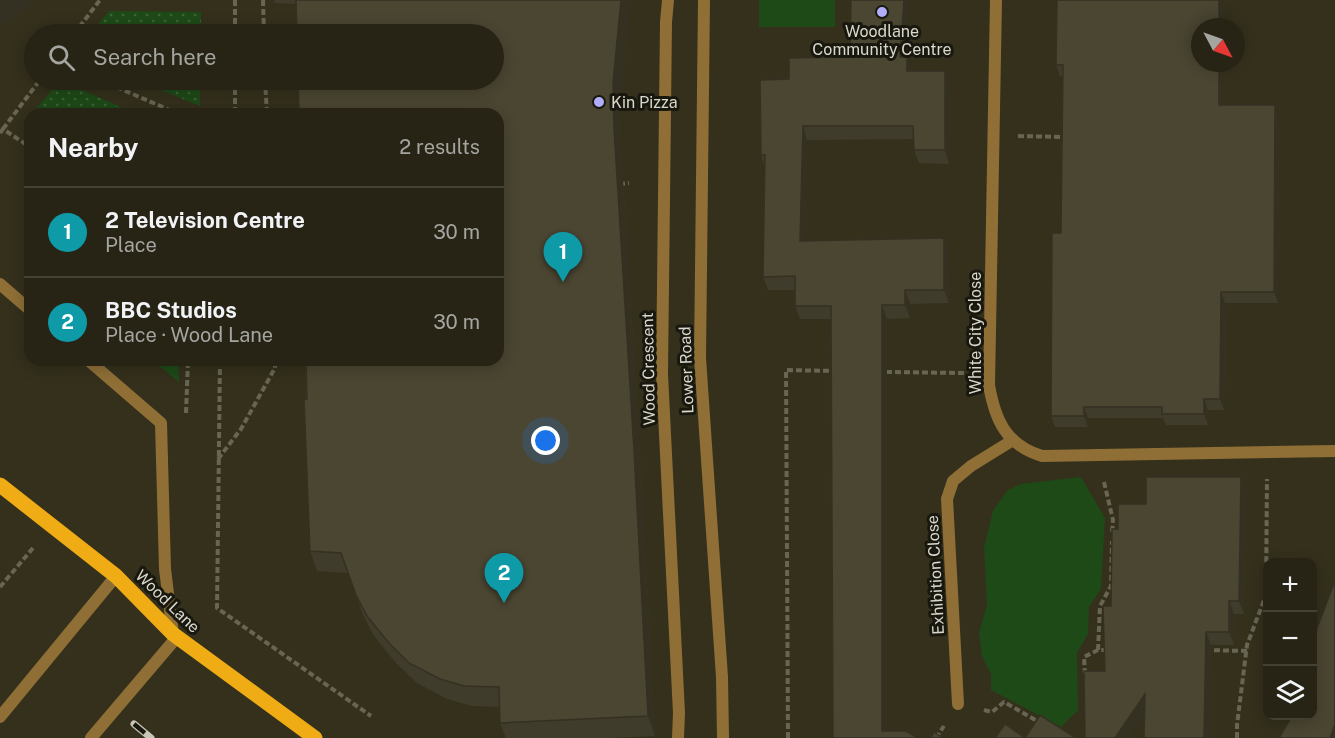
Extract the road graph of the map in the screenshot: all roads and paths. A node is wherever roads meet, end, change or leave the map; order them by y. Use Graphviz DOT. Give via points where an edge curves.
graph roads {
  1 [pos="100,0"];
  2 [pos="235,0"];
  3 [pos="263,0"];
  4 [pos="669,0"];
  5 [pos="704,0"];
  6 [pos="996,0"];
  7 [pos="82,24"];
  8 [pos="235,24"];
  9 [pos="264,24"];
  10 [pos="32,90"];
  11 [pos="123,90"];
  12 [pos="235,90"];
  13 [pos="266,90"];
  14 [pos="165,108"];
  15 [pos="235,108"];
  16 [pos="267,108"];
  17 [pos="1,131"];
  18 [pos="993,135"];
  19 [pos="1066,137"];
  20 [pos="24,144"];
  21 [pos="629,183"];
  22 [pos="617,184"];
  23 [pos="0,284"];
  24 [pos="24,305"];
  25 [pos="95,366"];
  26 [pos="188,366"];
  27 [pos="220,366"];
  28 [pos="275,366"];
  29 [pos="837,371"];
  30 [pos="886,372"];
  31 [pos="989,374"];
  32 [pos="186,415"];
  33 [pos="1013,440"];
  34 [pos="1335,451"];
  35 [pos="1267,452"];
  36 [pos="1098,455"];
  37 [pos="218,459"];
  38 [pos="0,485"];
  39 [pos="33,548"];
  40 [pos="116,576"];
  41 [pos="0,587"];
  42 [pos="175,636"];
  43 [pos="1098,650"];
  44 [pos="1120,650"];
  45 [pos="1196,650"];
  46 [pos="1247,651"];
  47 [pos="1085,680"];
  48 [pos="958,704"];
  49 [pos="371,716"];
  50 [pos="0,717"];
  51 [pos="1040,723"];
  52 [pos="91,738"];
  53 [pos="315,738"];
  54 [pos="678,738"];
  55 [pos="723,738"];
  56 [pos="788,738"];
  57 [pos="1237,738"];
  1 -- 7 [label="path"];
  2 -- 8 [label="path"];
  3 -- 9 [label="path"];
  4 -- 54 [label="street, Wood Crescent" via="662,374"];
  5 -- 55 [label="street, Lower Road" via="700,358"];
  6 -- 18 [label="street, White City Close"];
  10 -- 17 [label="path"];
  11 -- 14 [label="path"];
  12 -- 15 [label="path"];
  13 -- 16 [label="path"];
  17 -- 20 [label="path"];
  18 -- 19 [label="path"];
  18 -- 31 [label="street, White City Close"];
  21 -- 22 [label="path"];
  23 -- 24 [label="street"];
  25 -- 42 [label="street" via="161,423 165,568"];
  26 -- 32 [label="path"];
  27 -- 37 [label="path"];
  28 -- 37 [label="path" via="241,429"];
  29 -- 56 [label="path" via="786,370"];
  30 -- 31 [label="path"];
  31 -- 33 [label="street, White City Close" via="994,412"];
  33 -- 36 [label="street, White City Close" via="1026,451 1042,456"];
  33 -- 48 [label="street, Exhibition Close" via="953,481 947,499"];
  34 -- 35 [label="street, White City Close"];
  35 -- 36 [label="street, White City Close"];
  35 -- 46 [label="path" via="1266,595"];
  36 -- 43 [label="path" via="1113,520 1111,586 1100,606"];
  37 -- 49 [label="path" via="217,608"];
  38 -- 40 [label="main road, Wood Lane"];
  39 -- 41 [label="path"];
  40 -- 42 [label="main road, Wood Lane"];
  40 -- 50 [label="street"];
  42 -- 52 [label="street"];
  42 -- 53 [label="main road, Wood Lane"];
  43 -- 44 [label="path"];
  43 -- 47 [label="path" via="1084,657"];
  45 -- 46 [label="path"];
  46 -- 57 [label="path"];
  48 -- 51 [label="path" via="992,712 1004,702"];
}
